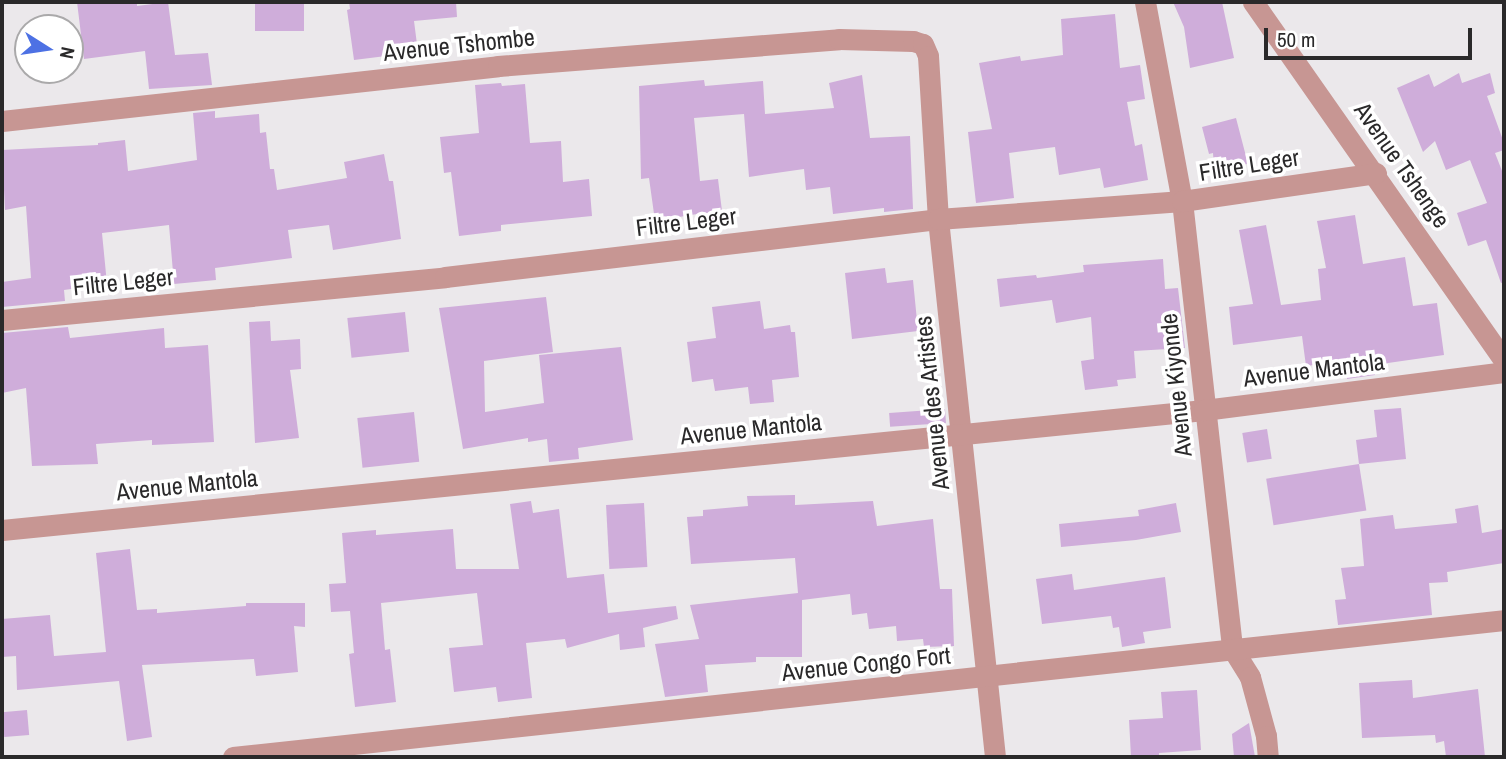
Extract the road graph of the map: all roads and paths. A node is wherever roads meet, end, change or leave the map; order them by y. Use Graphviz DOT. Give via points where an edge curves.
graph roads {
  1 [pos="1145,2"];
  2 [pos="1253,2"];
  3 [pos="923,44"];
  4 [pos="2,121"];
  5 [pos="1376,173"];
  6 [pos="1182,201"];
  7 [pos="938,219"];
  8 [pos="2,320"];
  9 [pos="1504,360"];
  10 [pos="1504,372"];
  11 [pos="1204,410"];
  12 [pos="962,435"];
  13 [pos="2,530"];
  14 [pos="1504,620"];
  15 [pos="1232,648"];
  16 [pos="987,678"];
  17 [pos="233,757"];
  18 [pos="995,757"];
  19 [pos="1268,757"];
  1 -- 6 [label="street, Avenue Kiyonde"];
  2 -- 5 [label="street, Avenue Tshenge"];
  3 -- 4 [label="street, Avenue Tshombe" via="839,39 498,66"];
  3 -- 7 [label="street, Avenue des Artistes" via="928,56"];
  5 -- 6 [label="street, Filtre Leger"];
  5 -- 9 [label="street, Avenue Tshenge"];
  6 -- 7 [label="street, Filtre Leger"];
  6 -- 11 [label="street, Avenue Kiyonde"];
  7 -- 8 [label="street, Filtre Leger" via="445,277"];
  7 -- 12 [label="street, Avenue des Artistes"];
  10 -- 11 [label="street, Avenue Mantola"];
  11 -- 12 [label="street, Avenue Mantola"];
  11 -- 15 [label="street, Avenue Kiyonde"];
  12 -- 13 [label="street, Avenue Mantola"];
  12 -- 16 [label="street, Avenue des Artistes"];
  14 -- 15 [label="street, Avenue Congo Fort"];
  15 -- 16 [label="street, Avenue Congo Fort"];
  15 -- 19 [label="street, Avenue Kiyonde" via="1250,677"];
  16 -- 17 [label="street, Avenue Congo Fort"];
  16 -- 18 [label="street, Avenue des Artistes"];
}
